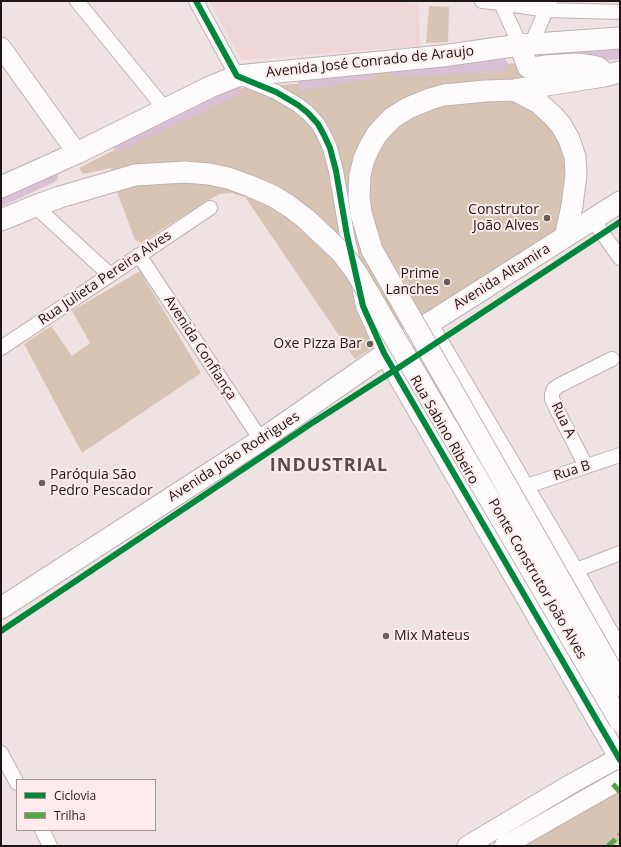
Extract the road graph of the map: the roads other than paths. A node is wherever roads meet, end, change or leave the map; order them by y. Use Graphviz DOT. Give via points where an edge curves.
graph roads {
  1 [pos="77,1"];
  2 [pos="196,1"];
  3 [pos="482,1"];
  4 [pos="501,2"];
  5 [pos="549,5"];
  6 [pos="620,12"];
  7 [pos="620,38"];
  8 [pos="525,45"];
  9 [pos="1,47"];
  10 [pos="612,74"];
  11 [pos="237,76"];
  12 [pos="514,90"];
  13 [pos="164,109"];
  14 [pos="77,153"];
  15 [pos="1,187"];
  16 [pos="620,202"];
  17 [pos="34,206"];
  18 [pos="210,208"];
  19 [pos="1,220"];
  20 [pos="593,220"];
  21 [pos="566,237"];
  22 [pos="139,256"];
  23 [pos="620,258"];
  24 [pos="110,275"];
  25 [pos="428,324"];
  26 [pos="1,348"];
  27 [pos="384,353"];
  28 [pos="612,359"];
  29 [pos="261,440"];
  30 [pos="620,455"];
  31 [pos="586,466"];
  32 [pos="524,487"];
  33 [pos="620,553"];
  34 [pos="574,571"];
  35 [pos="1,608"];
  36 [pos="619,650"];
  37 [pos="620,685"];
  38 [pos="620,721"];
  39 [pos="1,753"];
  40 [pos="620,758"];
  41 [pos="620,780"];
  42 [pos="16,781"];
  43 [pos="42,831"];
  44 [pos="50,846"];
  45 [pos="467,846"];
  46 [pos="504,846"];
  1 -- 13 [label="street"];
  2 -- 11 [label="street"];
  3 -- 4 [label="street"];
  4 -- 5 [label="street"];
  4 -- 8 [label="street"];
  5 -- 6 [label="street"];
  5 -- 8 [label="street"];
  7 -- 8 [label="main road, Avenida José Conrado de Araujo"];
  8 -- 10 [label="main road" via="528,67 576,64 597,67"];
  8 -- 11 [label="main road, Avenida José Conrado de Araujo" via="442,56"];
  9 -- 14 [label="street"];
  10 -- 12 [label="main road"];
  11 -- 13 [label="main road, Avenida José Conrado de Araujo"];
  11 -- 27 [label="street, Rua Sabino Ribeiro" via="276,92 298,105 318,124 324,135 336,171 347,235 364,306"];
  12 -- 21 [label="main road" via="539,103 561,125 569,139 575,157 576,175"];
  12 -- 37 [label="main road, Ponte Construtor João Alves, bridge" via="430,98 392,118 377,134 364,158 360,175 363,225 372,250"];
  13 -- 14 [label="main road, Avenida José Conrado de Araujo"];
  14 -- 15 [label="main road, Avenida José Conrado de Araujo"];
  16 -- 20 [label="main road, Avenida Altamira"];
  17 -- 19 [label="main road"];
  17 -- 24 [label="street"];
  17 -- 38 [label="main road, Ponte Construtor João Alves, bridge" via="135,175 185,172 210,174 250,186 273,196 306,220 341,252 356,272"];
  18 -- 22 [label="street, Rua Julieta Pereira Alves"];
  20 -- 21 [label="main road, Avenida Altamira"];
  20 -- 23 [label="street"];
  21 -- 25 [label="main road, Avenida Altamira"];
  22 -- 24 [label="street, Rua Julieta Pereira Alves"];
  22 -- 29 [label="street, Avenida Confiança"];
  24 -- 26 [label="street, Rua Julieta Pereira Alves"];
  25 -- 27 [label="main road, Avenida Altamira"];
  25 -- 32 [label="street"];
  27 -- 29 [label="main road, Avenida João Rodrigues"];
  27 -- 40 [label="street, Rua Sabino Ribeiro"];
  28 -- 31 [label="street, Rua A" via="560,385 552,394 552,399"];
  29 -- 35 [label="main road, Avenida João Rodrigues"];
  30 -- 31 [label="street, Rua B"];
  31 -- 32 [label="street, Rua B"];
  32 -- 34 [label="street"];
  33 -- 34 [label="street"];
  34 -- 36 [label="street"];
  39 -- 42 [label="street"];
  40 -- 45 [label="street"];
  41 -- 46 [label="street"];
  43 -- 44 [label="street"];
}
